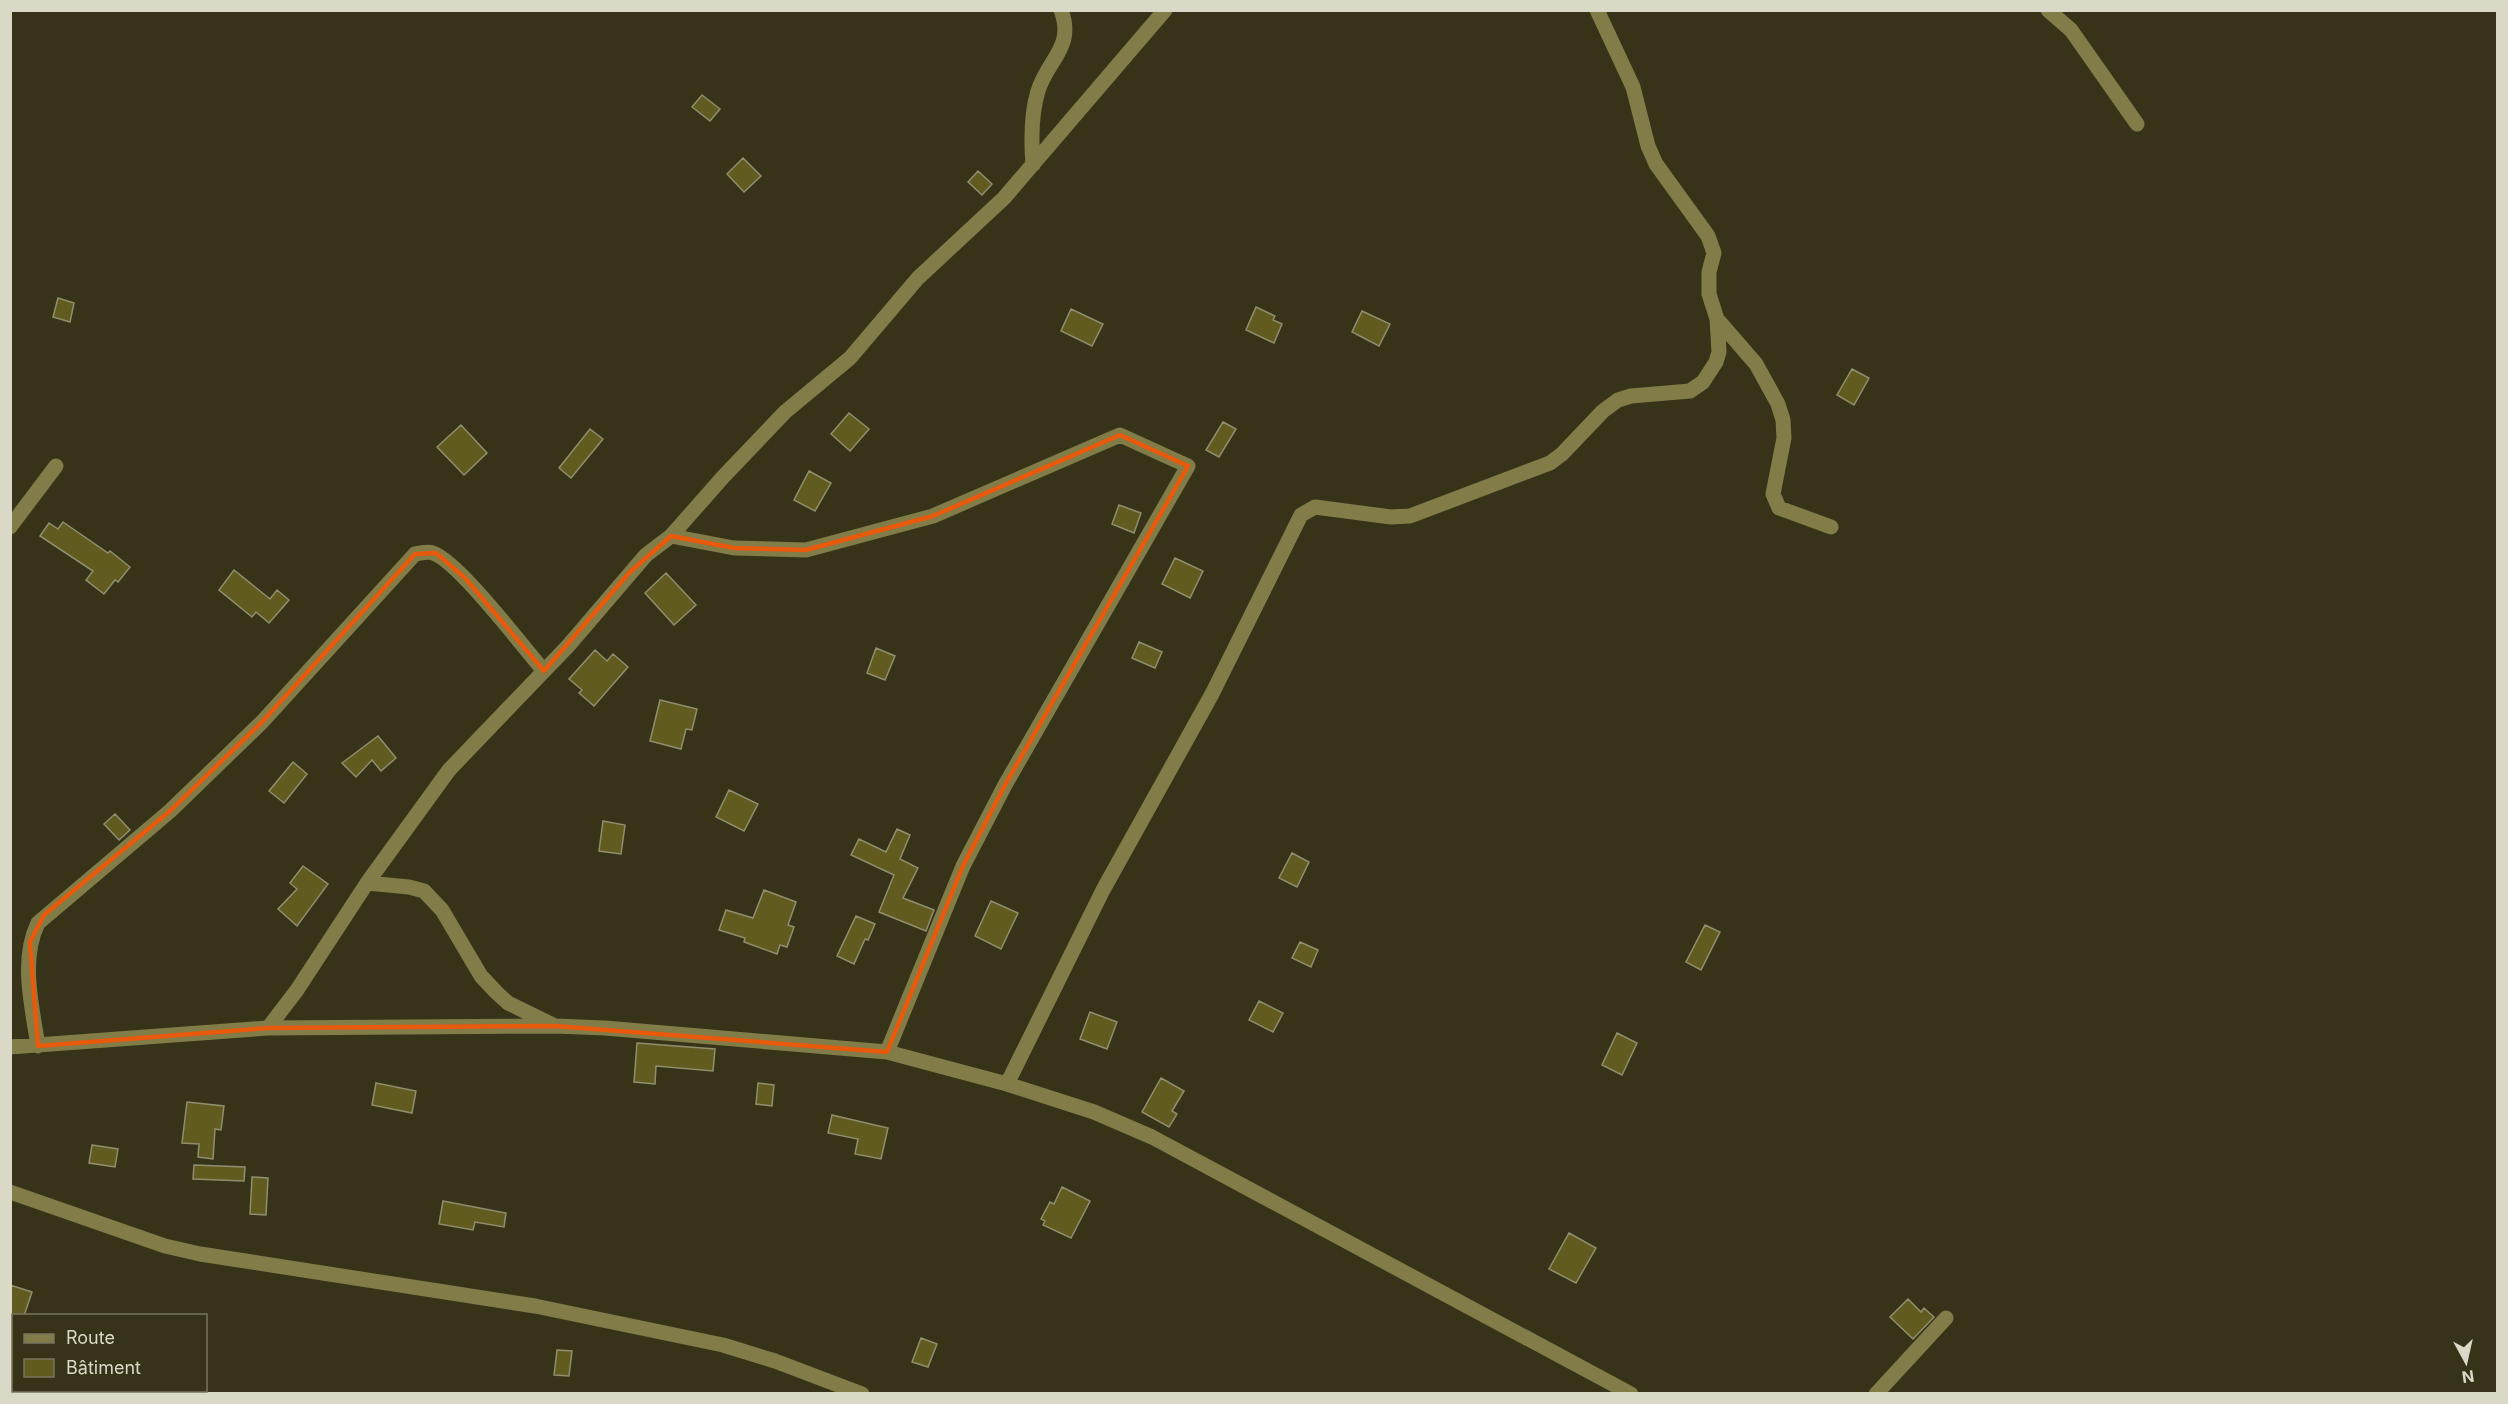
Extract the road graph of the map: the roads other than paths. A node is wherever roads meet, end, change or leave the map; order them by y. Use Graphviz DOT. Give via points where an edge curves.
graph roads {
  1 [pos="1060,10"];
  2 [pos="1165,10"];
  3 [pos="1597,10"];
  4 [pos="2048,10"];
  5 [pos="2137,124"];
  6 [pos="1034,165"];
  7 [pos="1717,319"];
  8 [pos="56,466"];
  9 [pos="10,527"];
  10 [pos="1831,527"];
  11 [pos="671,536"];
  12 [pos="544,671"];
  13 [pos="367,884"];
  14 [pos="555,1026"];
  15 [pos="268,1028"];
  16 [pos="38,1046"];
  17 [pos="10,1047"];
  18 [pos="887,1052"];
  19 [pos="1007,1084"];
  20 [pos="10,1192"];
  21 [pos="1946,1318"];
  22 [pos="862,1394"];
  23 [pos="1631,1394"];
  24 [pos="1876,1394"];
  1 -- 6 [label="street" via="1066,24 1064,46 1044,74 1038,91 1033,115"];
  2 -- 6 [label="street"];
  3 -- 7 [label="street" via="1633,87 1656,164 1708,236 1714,253 1709,294"];
  4 -- 5 [label="street" via="2071,30"];
  6 -- 11 [label="street" via="918,278 850,358 785,412"];
  7 -- 10 [label="street" via="1756,364 1778,404 1784,438 1773,494 1775,504"];
  7 -- 19 [label="street" via="1719,351 1703,382 1690,391 1618,400 1550,463 1410,516 1315,507 1301,515 1212,694 1103,890"];
  8 -- 9 [label="street"];
  11 -- 12 [label="street" via="640,561"];
  11 -- 18 [label="street" via="734,548 806,550 933,516 1120,435 1188,466 999,795 963,867"];
  12 -- 13 [label="street" via="449,770"];
  12 -- 16 [label="street" via="465,578 436,554 415,554 254,730 170,811 38,922 28,961"];
  13 -- 14 [label="street" via="424,891 442,910 481,976 496,992 508,1003"];
  13 -- 15 [label="street"];
  14 -- 15 [label="street"];
  14 -- 18 [label="street"];
  15 -- 16 [label="street"];
  16 -- 17 [label="street"];
  18 -- 19 [label="street"];
  19 -- 23 [label="street" via="1094,1112 1152,1137"];
  20 -- 22 [label="street" via="165,1246 535,1306 712,1343 775,1361"];
  21 -- 24 [label="street"];
}
